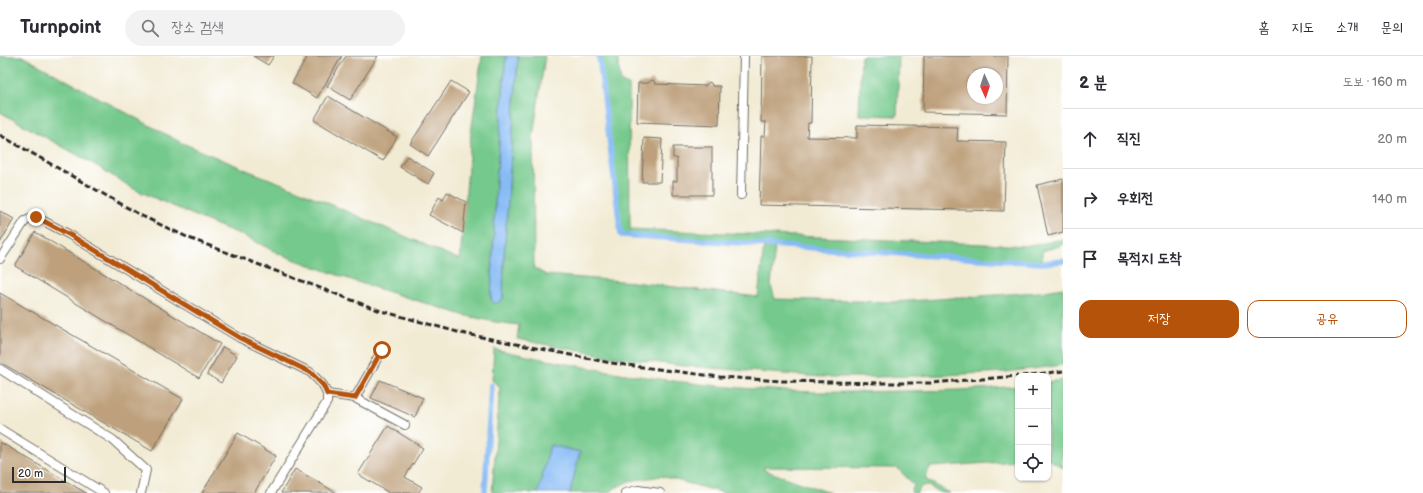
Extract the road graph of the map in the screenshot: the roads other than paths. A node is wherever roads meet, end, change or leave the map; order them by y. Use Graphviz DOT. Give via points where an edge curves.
graph roads {
  1 [pos="744,56"];
  2 [pos="741,195"];
  3 [pos="0,259"];
  4 [pos="382,350"];
  5 [pos="0,369"];
  6 [pos="327,394"];
  7 [pos="355,398"];
  8 [pos="405,425"];
  9 [pos="0,429"];
  10 [pos="104,493"];
  11 [pos="141,493"];
  12 [pos="271,493"];
  13 [pos="625,493"];
  14 [pos="660,493"];
  1 -- 2 [label="lane"];
  3 -- 6 [label="lane" via="24,221 36,217 240,338 310,372 323,385"];
  4 -- 7 [label="lane"];
  5 -- 11 [label="lane" via="114,440 146,470"];
  6 -- 7 [label="lane"];
  6 -- 12 [label="lane" via="327,402"];
  7 -- 8 [label="lane"];
  9 -- 10 [label="lane"];
  13 -- 14 [label="lane" via="638,490"];
}
